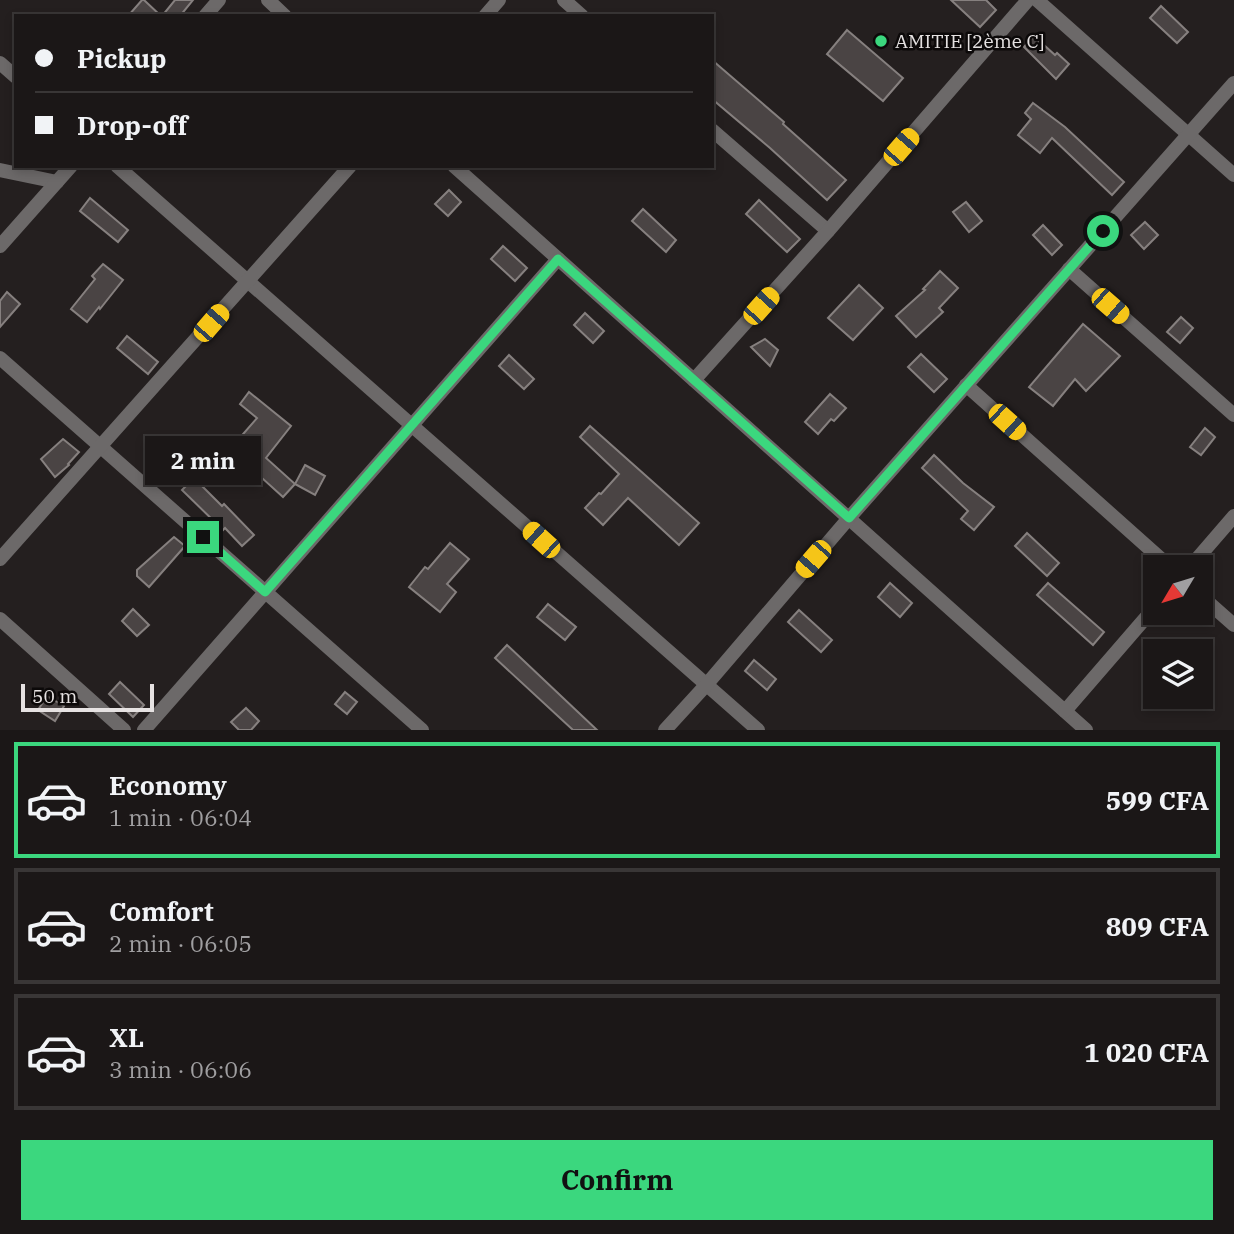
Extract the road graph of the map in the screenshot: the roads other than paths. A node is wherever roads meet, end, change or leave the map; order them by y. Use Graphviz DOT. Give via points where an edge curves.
graph roads {
  1 [pos="219,0"];
  2 [pos="268,0"];
  3 [pos="499,0"];
  4 [pos="564,0"];
  5 [pos="1028,0"];
  6 [pos="1037,0"];
  7 [pos="207,14"];
  8 [pos="283,14"];
  9 [pos="487,14"];
  10 [pos="580,14"];
  11 [pos="0,63"];
  12 [pos="14,75"];
  13 [pos="1234,83"];
  14 [pos="714,132"];
  15 [pos="1188,135"];
  16 [pos="69,168"];
  17 [pos="119,168"];
  18 [pos="349,168"];
  19 [pos="456,168"];
  20 [pos="0,170"];
  21 [pos="1234,175"];
  22 [pos="57,182"];
  23 [pos="828,231"];
  24 [pos="0,246"];
  25 [pos="558,259"];
  26 [pos="1069,269"];
  27 [pos="248,281"];
  28 [pos="0,358"];
  29 [pos="694,380"];
  30 [pos="966,385"];
  31 [pos="1234,415"];
  32 [pos="412,425"];
  33 [pos="100,447"];
  34 [pos="1234,516"];
  35 [pos="849,518"];
  36 [pos="1157,555"];
  37 [pos="1200,555"];
  38 [pos="0,559"];
  39 [pos="265,592"];
  40 [pos="1213,606"];
  41 [pos="0,619"];
  42 [pos="1143,621"];
  43 [pos="1234,625"];
  44 [pos="707,684"];
  45 [pos="1065,711"];
  46 [pos="124,730"];
  47 [pos="144,730"];
  48 [pos="422,730"];
  49 [pos="665,730"];
  50 [pos="758,730"];
  51 [pos="1086,730"];
  1 -- 7 [label="street"];
  2 -- 8 [label="street"];
  3 -- 9 [label="street"];
  4 -- 10 [label="street"];
  5 -- 23 [label="street"];
  6 -- 15 [label="street"];
  11 -- 12 [label="street"];
  13 -- 15 [label="street"];
  14 -- 23 [label="street"];
  15 -- 21 [label="street"];
  15 -- 26 [label="street"];
  16 -- 22 [label="street"];
  17 -- 27 [label="street"];
  18 -- 27 [label="street"];
  19 -- 25 [label="street"];
  20 -- 22 [label="street"];
  22 -- 24 [label="street"];
  23 -- 29 [label="street"];
  25 -- 29 [label="street"];
  25 -- 32 [label="street"];
  26 -- 30 [label="street"];
  26 -- 31 [label="street"];
  27 -- 32 [label="street"];
  27 -- 33 [label="street"];
  28 -- 33 [label="street"];
  29 -- 35 [label="street"];
  30 -- 35 [label="street"];
  30 -- 36 [label="street"];
  32 -- 39 [label="street"];
  32 -- 44 [label="street"];
  33 -- 38 [label="street"];
  33 -- 39 [label="street"];
  34 -- 37 [label="street"];
  35 -- 44 [label="street"];
  35 -- 45 [label="street"];
  39 -- 47 [label="street"];
  39 -- 48 [label="street"];
  40 -- 43 [label="street"];
  41 -- 46 [label="street"];
  42 -- 45 [label="street"];
  44 -- 49 [label="street"];
  44 -- 50 [label="street"];
  45 -- 51 [label="street"];
}
